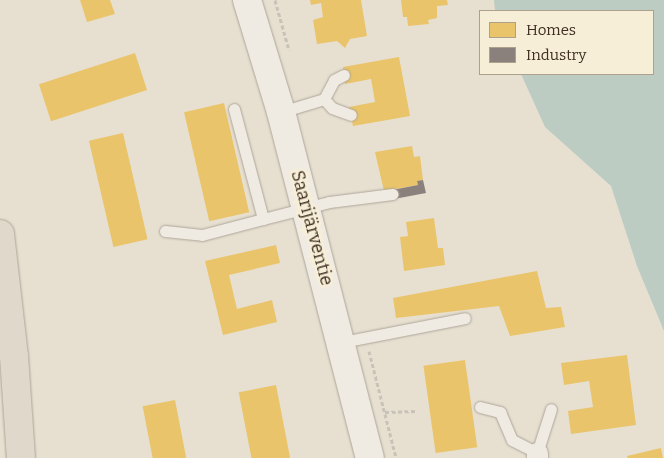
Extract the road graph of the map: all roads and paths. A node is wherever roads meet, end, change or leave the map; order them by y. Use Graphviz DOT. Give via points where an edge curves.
graph roads {
  1 [pos="247,0"];
  2 [pos="344,76"];
  3 [pos="324,99"];
  4 [pos="234,109"];
  5 [pos="281,112"];
  6 [pos="351,115"];
  7 [pos="392,194"];
  8 [pos="307,209"];
  9 [pos="263,219"];
  10 [pos="165,231"];
  11 [pos="0,234"];
  12 [pos="465,318"];
  13 [pos="342,342"];
  14 [pos="480,406"];
  15 [pos="417,410"];
  16 [pos="551,410"];
  17 [pos="385,412"];
  18 [pos="537,455"];
  19 [pos="21,458"];
  20 [pos="370,458"];
  1 -- 5 [label="main road, Saarijärventie"];
  2 -- 3 [label="lane" via="334,80"];
  3 -- 5 [label="lane"];
  3 -- 6 [label="lane" via="337,111"];
  4 -- 9 [label="lane"];
  5 -- 8 [label="main road, Saarijärventie"];
  7 -- 8 [label="lane" via="329,202"];
  8 -- 9 [label="lane"];
  8 -- 13 [label="main road, Saarijärventie"];
  9 -- 10 [label="lane" via="202,235"];
  11 -- 19 [label="highway" via="14,356"];
  12 -- 13 [label="lane"];
  13 -- 20 [label="main road, Saarijärventie"];
  14 -- 18 [label="lane" via="500,412 512,440"];
  15 -- 17 [label="path"];
  16 -- 18 [label="lane"];
}
